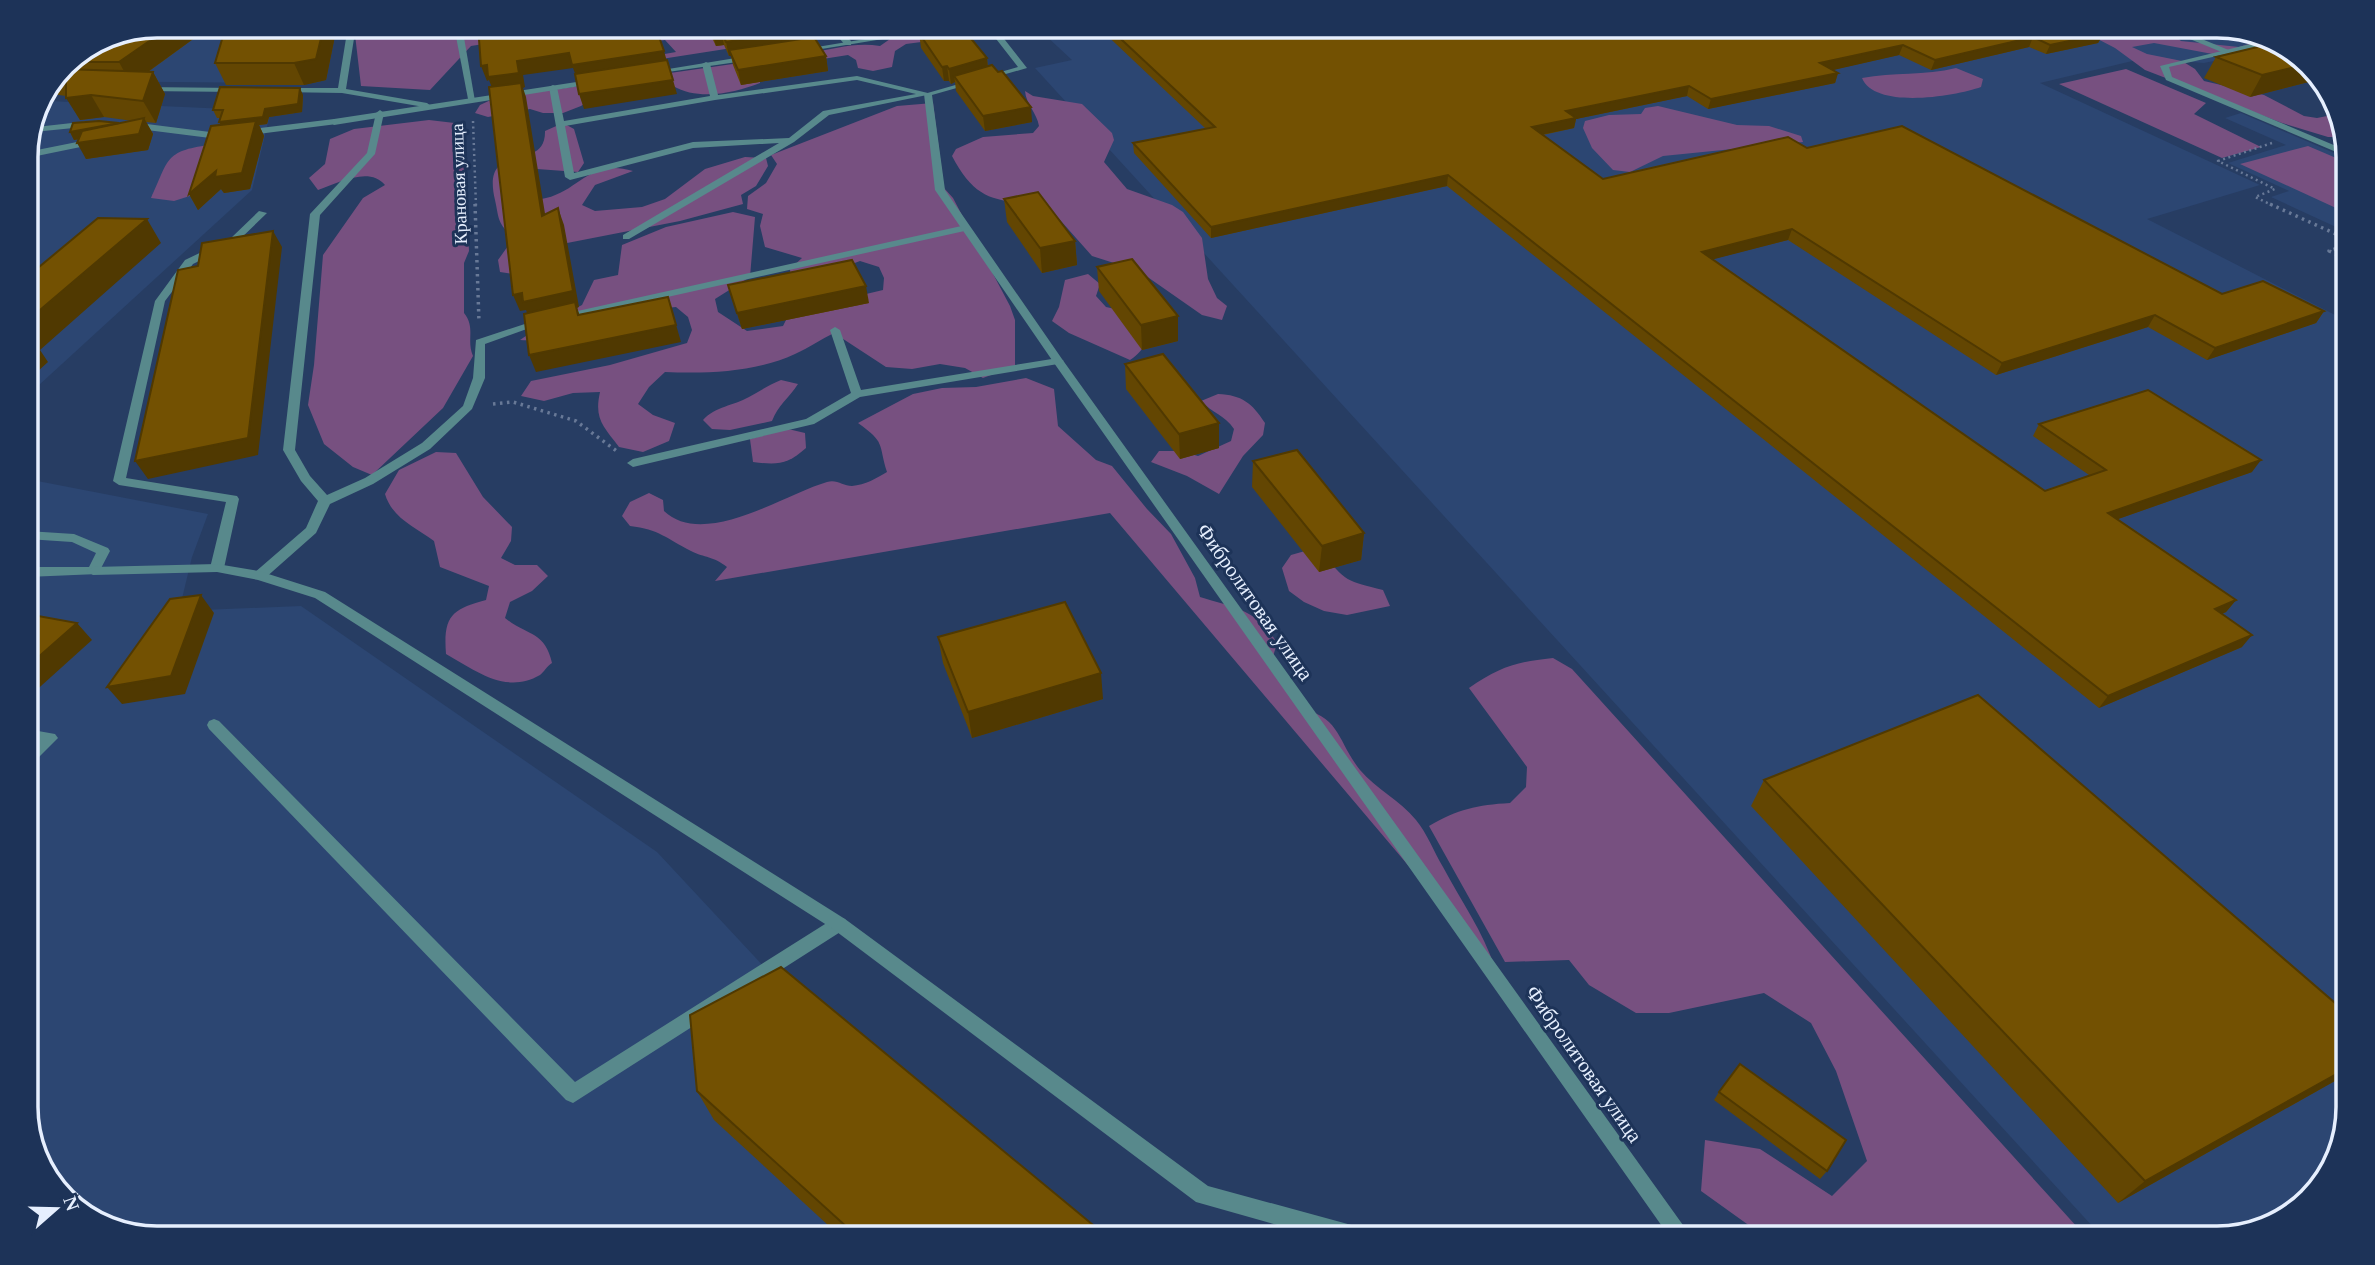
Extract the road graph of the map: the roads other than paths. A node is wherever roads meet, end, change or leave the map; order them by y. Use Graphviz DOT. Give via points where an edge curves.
graph roads {
  1 [pos="350,38"];
  2 [pos="460,38"];
  3 [pos="844,38"];
  4 [pos="881,38"];
  5 [pos="999,38"];
  6 [pos="2193,38"];
  7 [pos="848,43"];
  8 [pos="2254,45"];
  9 [pos="796,51"];
  10 [pos="2227,51"];
  11 [pos="758,56"];
  12 [pos="706,64"];
  13 [pos="642,74"];
  14 [pos="604,79"];
  15 [pos="553,87"];
  16 [pos="136,89"];
  17 [pos="246,90"];
  18 [pos="274,90"];
  19 [pos="342,91"];
  20 [pos="928,94"];
  21 [pos="472,99"];
  22 [pos="715,99"];
  23 [pos="427,106"];
  24 [pos="380,113"];
  25 [pos="104,122"];
  26 [pos="116,124"];
  27 [pos="560,124"];
  28 [pos="160,128"];
  29 [pos="43,129"];
  30 [pos="124,136"];
  31 [pos="112,138"];
  32 [pos="791,140"];
  33 [pos="2336,149"];
  34 [pos="39,152"];
  35 [pos="262,213"];
  36 [pos="966,228"];
  37 [pos="626,237"];
  38 [pos="835,330"];
  39 [pos="1058,361"];
  40 [pos="857,394"];
  41 [pos="633,463"];
  42 [pos="325,501"];
  43 [pos="39,536"];
  44 [pos="216,568"];
  45 [pos="93,571"];
  46 [pos="39,572"];
  47 [pos="259,576"];
  48 [pos="214,725"];
  49 [pos="39,737"];
  50 [pos="39,749"];
  51 [pos="839,925"];
  52 [pos="1306,1226"];
  53 [pos="1674,1226"];
  1 -- 19 [label="street"];
  2 -- 21 [label="street, Крановая улица"];
  3 -- 7 [label="street"];
  4 -- 7 [label="street"];
  5 -- 20 [label="street" via="1023,68"];
  6 -- 10 [label="street"];
  7 -- 9 [label="street"];
  8 -- 10 [label="street"];
  10 -- 33 [label="street" via="2164,66 2169,78"];
  11 -- 12 [label="street"];
  12 -- 13 [label="street"];
  12 -- 22 [label="street"];
  14 -- 15 [label="street"];
  15 -- 21 [label="street"];
  15 -- 27 [label="street"];
  16 -- 17 [label="street"];
  18 -- 19 [label="street"];
  19 -- 23 [label="street"];
  20 -- 22 [label="street" via="857,78"];
  20 -- 32 [label="street" via="827,113"];
  20 -- 36 [label="street, Фибролитовая улица" via="940,190"];
  21 -- 23 [label="street"];
  22 -- 27 [label="street"];
  23 -- 24 [label="street"];
  24 -- 28 [label="street" via="218,136"];
  24 -- 42 [label="street" via="371,154 316,214 289,450"];
  25 -- 29 [label="street"];
  26 -- 28 [label="street"];
  27 -- 32 [label="street" via="570,177 693,145"];
  28 -- 30 [label="street"];
  31 -- 34 [label="street"];
  32 -- 37 [label="street"];
  35 -- 44 [label="street" via="234,240 189,262 160,302 119,481 233,499"];
  36 -- 39 [label="street, Фибролитовая улица"];
  36 -- 42 [label="street" via="530,324 480,342 480,378 468,407 426,446"];
  38 -- 40 [label="street"];
  39 -- 40 [label="street"];
  39 -- 53 [label="street, Фибролитовая улица"];
  40 -- 41 [label="street" via="810,422"];
  42 -- 47 [label="street" via="311,530"];
  43 -- 45 [label="street" via="74,538 103,551"];
  44 -- 45 [label="street"];
  44 -- 47 [label="street"];
  45 -- 46 [label="street"];
  47 -- 51 [label="street" via="320,595"];
  48 -- 51 [label="street" via="573,1094"];
  49 -- 50 [label="street" via="50,738"];
  51 -- 52 [label="street" via="1203,1195"];
}
